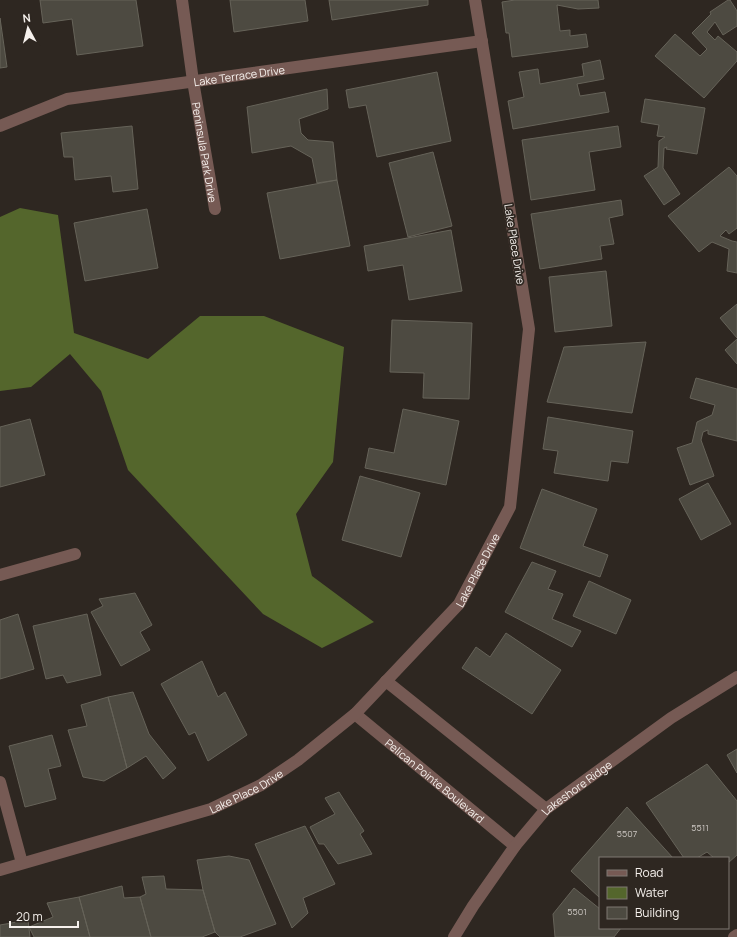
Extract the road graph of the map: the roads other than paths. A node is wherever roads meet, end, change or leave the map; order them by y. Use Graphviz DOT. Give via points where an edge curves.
graph roads {
  1 [pos="182,0"];
  2 [pos="475,0"];
  3 [pos="482,41"];
  4 [pos="193,81"];
  5 [pos="0,126"];
  6 [pos="215,208"];
  7 [pos="75,554"];
  8 [pos="0,574"];
  9 [pos="737,677"];
  10 [pos="386,680"];
  11 [pos="355,714"];
  12 [pos="0,782"];
  13 [pos="546,810"];
  14 [pos="515,846"];
  15 [pos="22,863"];
  16 [pos="0,870"];
  17 [pos="737,935"];
  18 [pos="454,937"];
  19 [pos="734,937"];
  1 -- 4 [label="street, Peninsula Park Drive"];
  2 -- 3 [label="street, Lake Place Drive"];
  3 -- 4 [label="street, Lake Terrace Drive"];
  3 -- 10 [label="street, Lake Place Drive" via="529,329 510,507 459,604"];
  4 -- 5 [label="street, Lake Terrace Drive" via="67,99"];
  4 -- 6 [label="street, Peninsula Park Drive"];
  7 -- 8 [label="street"];
  9 -- 13 [label="street, Lakeshore Ridge" via="670,718"];
  10 -- 11 [label="street, Lake Place Drive"];
  10 -- 13 [label="street"];
  11 -- 14 [label="street, Pelican Pointe Boulevard"];
  11 -- 15 [label="street, Lake Place Drive" via="298,760 261,785 212,809"];
  12 -- 15 [label="street"];
  13 -- 14 [label="street, Lakeshore Ridge"];
  14 -- 18 [label="street, Lakeshore Ridge"];
  15 -- 16 [label="street, Lake Place Drive"];
  17 -- 19 [label="street"];
}
